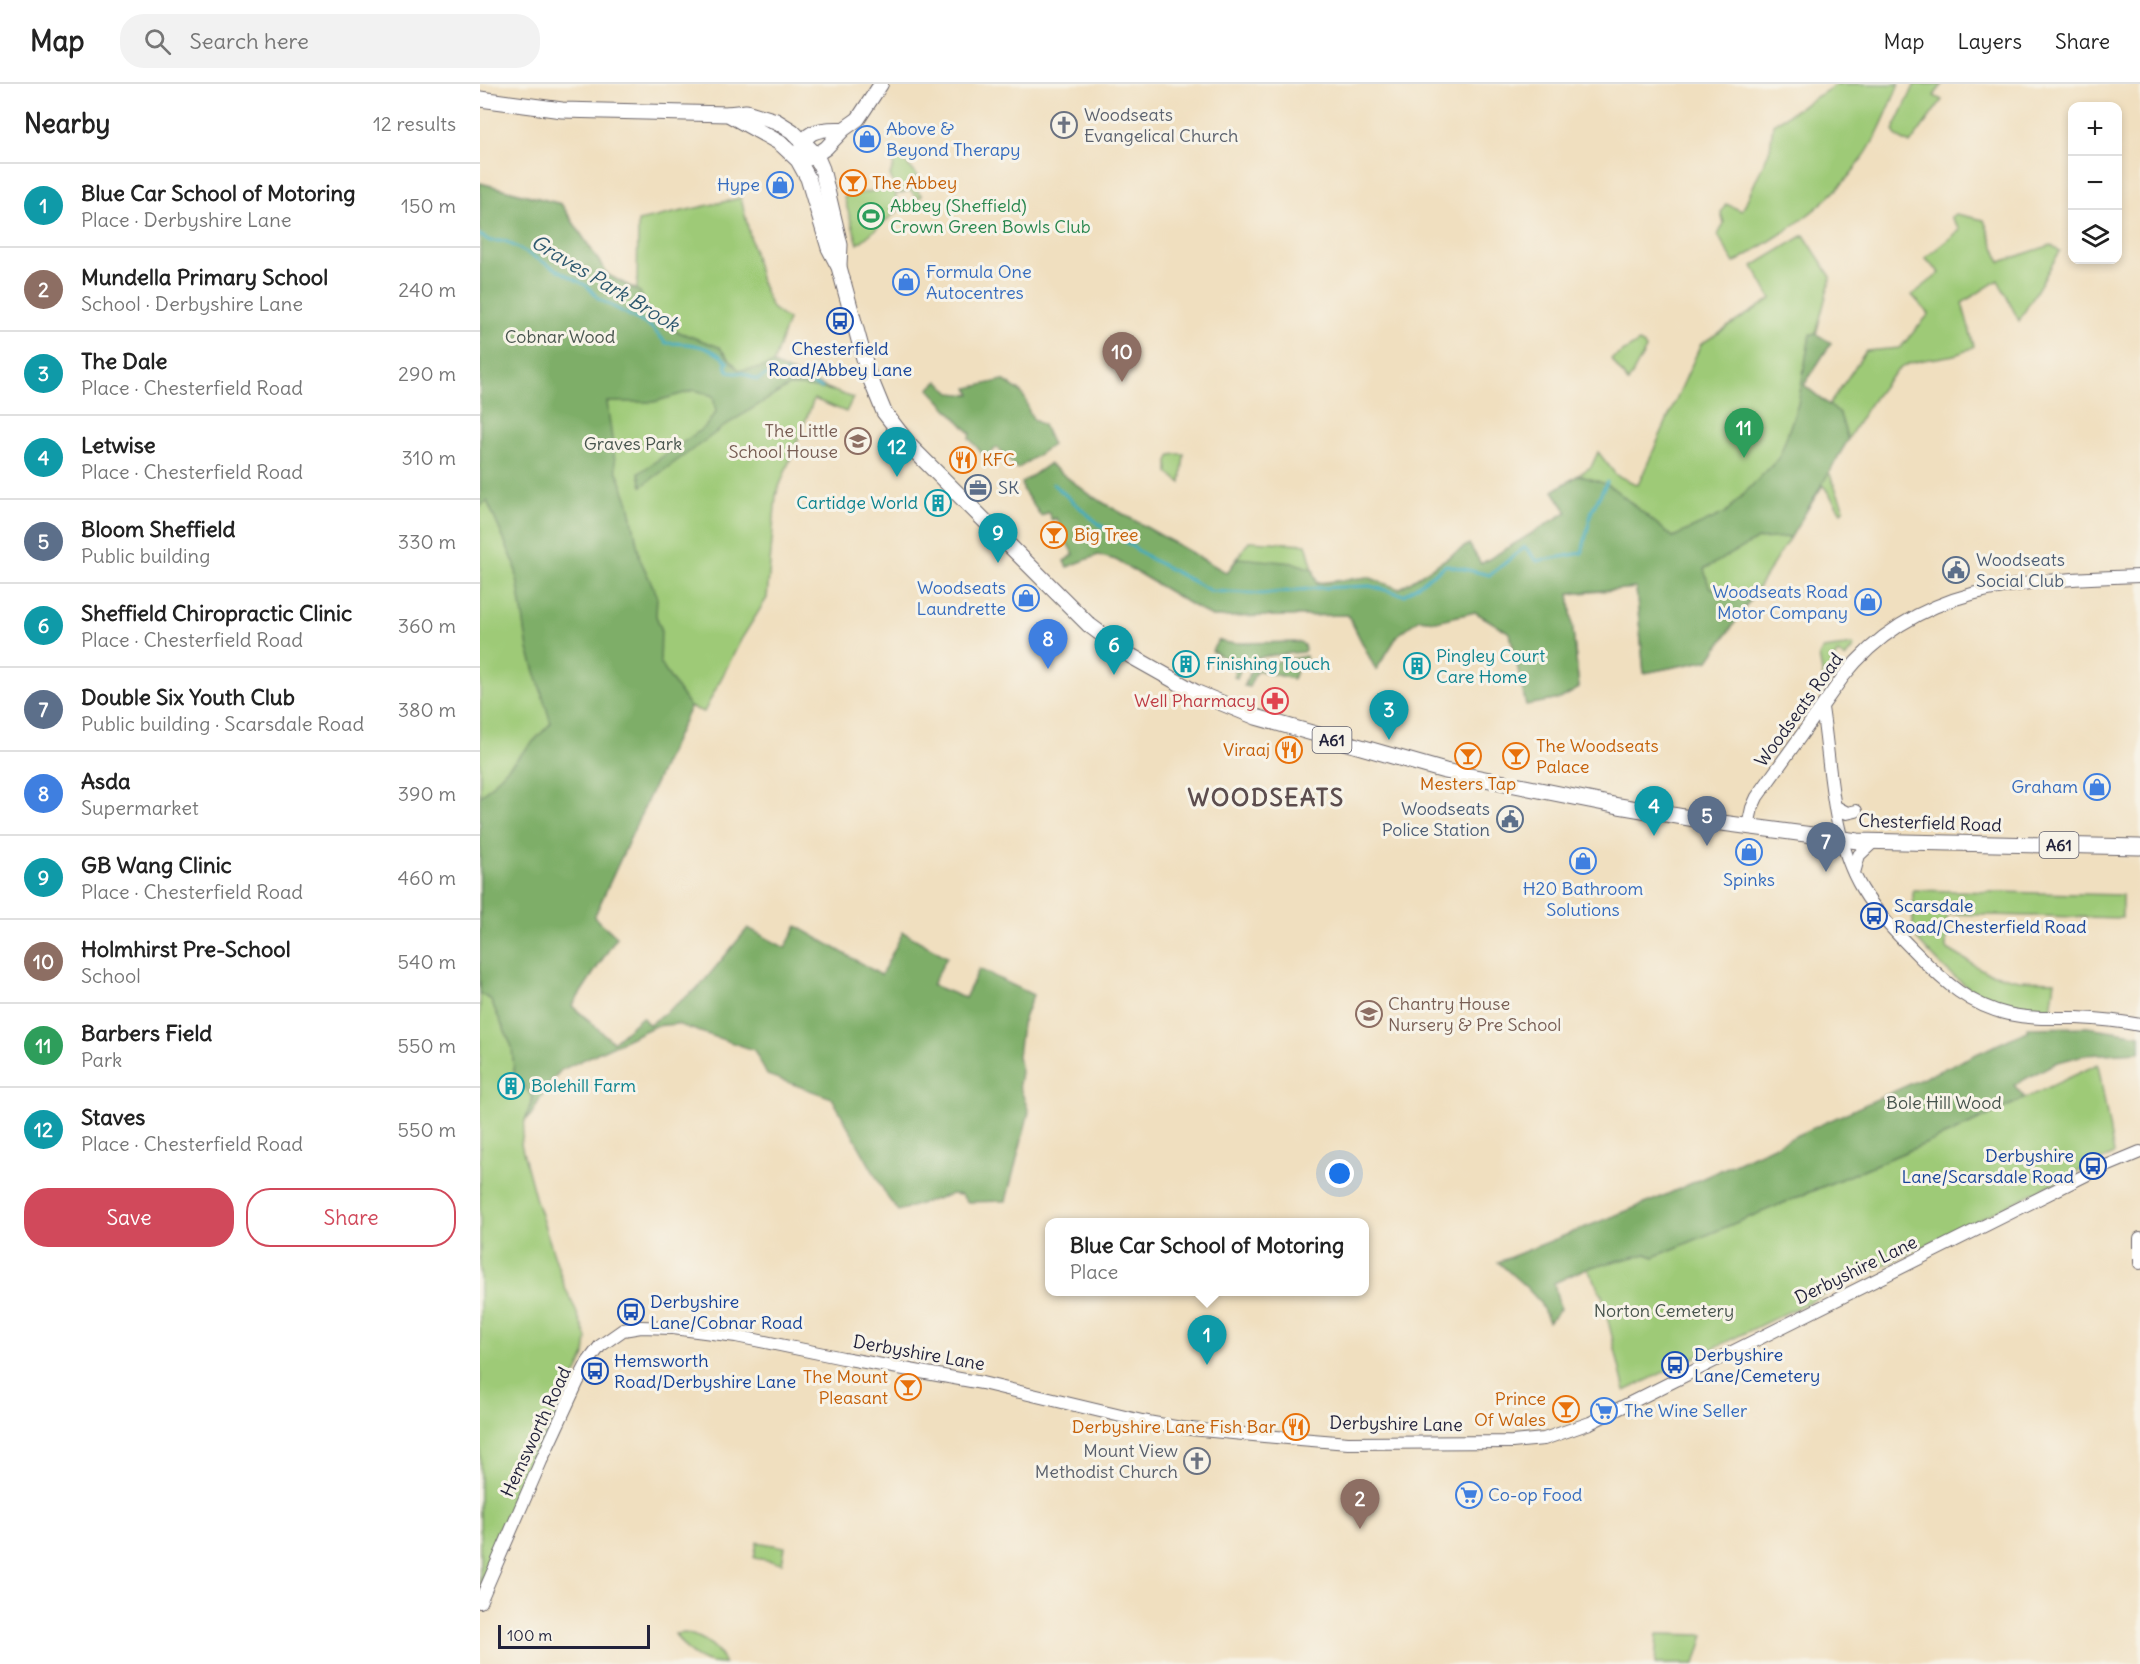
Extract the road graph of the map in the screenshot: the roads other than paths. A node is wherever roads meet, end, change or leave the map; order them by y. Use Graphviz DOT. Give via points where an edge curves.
graph roads {
  1 [pos="881,84"];
  2 [pos="480,99"];
  3 [pos="728,114"];
  4 [pos="844,129"];
  5 [pos="802,140"];
  6 [pos="816,156"];
  7 [pos="798,160"];
  8 [pos="839,267"];
  9 [pos="2140,576"];
  10 [pos="1821,708"];
  11 [pos="1836,807"];
  12 [pos="1856,811"];
  13 [pos="1748,826"];
  14 [pos="1843,840"];
  15 [pos="1873,842"];
  16 [pos="2140,847"];
  17 [pos="1854,873"];
  18 [pos="2140,1025"];
  19 [pos="2140,1152"];
  20 [pos="2140,1238"];
  21 [pos="2140,1263"];
  22 [pos="600,1346"];
  23 [pos="480,1602"];
  1 -- 4 [label="main road" via="858,119"];
  2 -- 3 [label="highway, A61" via="562,110"];
  3 -- 5 [label="highway, A61" via="746,112 762,116 788,128"];
  3 -- 7 [label="highway, A61" via="776,140"];
  4 -- 5 [label="main road" via="828,128"];
  4 -- 6 [label="main road"];
  5 -- 6 [label="highway, A61"];
  5 -- 7 [label="main road"];
  6 -- 7 [label="main road"];
  6 -- 8 [label="highway, Chesterfield Road / A61" via="840,245"];
  7 -- 8 [label="highway, Chesterfield Road / A61"];
  8 -- 13 [label="highway, Chesterfield Road / A61" via="868,373 890,421 1059,597 1131,656 1231,708 1401,759 1619,806"];
  9 -- 10 [label="street, Woodseats Road" via="2012,584 1937,605 1903,623 1873,646 1850,668"];
  10 -- 11 [label="street"];
  10 -- 13 [label="street, Woodseats Road" via="1757,797"];
  11 -- 12 [label="street" via="1847,813"];
  11 -- 14 [label="street"];
  13 -- 14 [label="highway, Chesterfield Road / A61"];
  14 -- 15 [label="highway, Chesterfield Road / A61"];
  14 -- 17 [label="street"];
  15 -- 16 [label="highway, Chesterfield Road / A61"];
  15 -- 17 [label="street" via="1859,855"];
  17 -- 18 [label="street" via="1891,928 1942,980 1965,997 1989,1008 2030,1018"];
  19 -- 22 [label="street, Derbyshire Lane" via="2092,1172 1590,1423 1544,1439 1409,1444 1258,1436 1142,1421 982,1383 673,1328 623,1330"];
  20 -- 21 [label="street"];
  22 -- 23 [label="street, Hemsworth Road" via="577,1383"];
}
